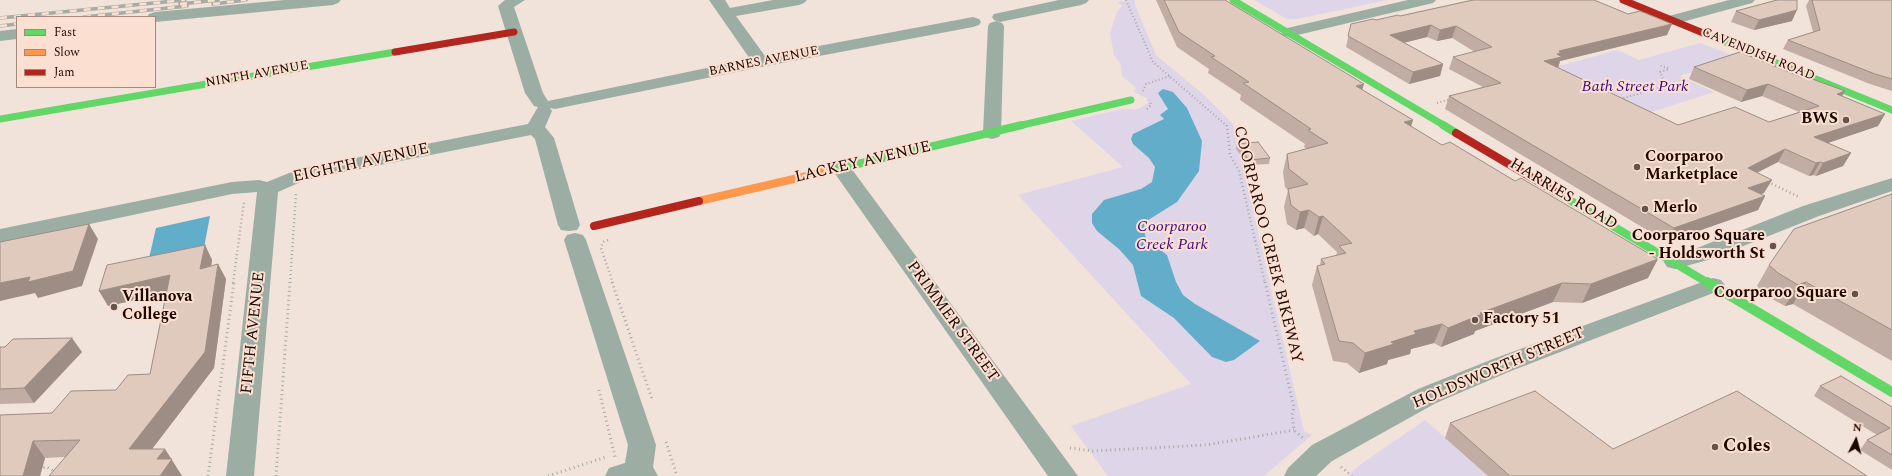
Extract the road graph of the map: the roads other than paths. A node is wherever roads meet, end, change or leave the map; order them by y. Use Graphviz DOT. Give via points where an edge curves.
graph roads {
  1 [pos="333,0"];
  2 [pos="514,0"];
  3 [pos="799,0"];
  4 [pos="1081,0"];
  5 [pos="1233,0"];
  6 [pos="1428,0"];
  7 [pos="1623,0"];
  8 [pos="1746,0"];
  9 [pos="721,6"];
  10 [pos="156,17"];
  11 [pos="1671,20"];
  12 [pos="998,22"];
  13 [pos="514,32"];
  14 [pos="1289,32"];
  15 [pos="16,34"];
  16 [pos="0,36"];
  17 [pos="761,62"];
  18 [pos="1131,100"];
  19 [pos="1892,110"];
  20 [pos="543,111"];
  21 [pos="0,119"];
  22 [pos="992,133"];
  23 [pos="841,168"];
  24 [pos="1892,184"];
  25 [pos="268,189"];
  26 [pos="579,230"];
  27 [pos="0,236"];
  28 [pos="1675,262"];
  29 [pos="1713,286"];
  30 [pos="1892,392"];
  31 [pos="633,474"];
  32 [pos="240,476"];
  33 [pos="1064,476"];
  34 [pos="1298,476"];
  1 -- 10 [label="street"];
  2 -- 13 [label="street" via="506,6"];
  3 -- 9 [label="street"];
  4 -- 12 [label="street"];
  5 -- 14 [label="street, HARRIES ROAD"];
  6 -- 14 [label="street"];
  7 -- 11 [label="street, CAVENDISH ROAD"];
  8 -- 11 [label="street"];
  9 -- 17 [label="street"];
  11 -- 19 [label="street, CAVENDISH ROAD"];
  12 -- 17 [label="street, BARNES AVENUE" via="983,26 973,22"];
  12 -- 22 [label="street"];
  13 -- 20 [label="street" via="534,93"];
  13 -- 21 [label="street, NINTH AVENUE"];
  14 -- 28 [label="street, HARRIES ROAD"];
  15 -- 16 [label="street"];
  17 -- 20 [label="street, BARNES AVENUE"];
  18 -- 22 [label="street, LACKEY AVENUE"];
  20 -- 25 [label="street, EIGHTH AVENUE" via="299,175"];
  20 -- 26 [label="street" via="544,138"];
  22 -- 23 [label="street, LACKEY AVENUE"];
  23 -- 26 [label="street, LACKEY AVENUE"];
  23 -- 33 [label="street, PRIMMER STREET"];
  24 -- 28 [label="street"];
  25 -- 27 [label="street" via="259,186 232,188"];
  25 -- 32 [label="street, FIFTH AVENUE"];
  26 -- 31 [label="street" via="642,444"];
  28 -- 29 [label="street, HARRIES ROAD"];
  29 -- 30 [label="street, HARRIES ROAD"];
  29 -- 34 [label="street, HOLDSWORTH STREET" via="1502,365 1427,396 1322,453"];
}
